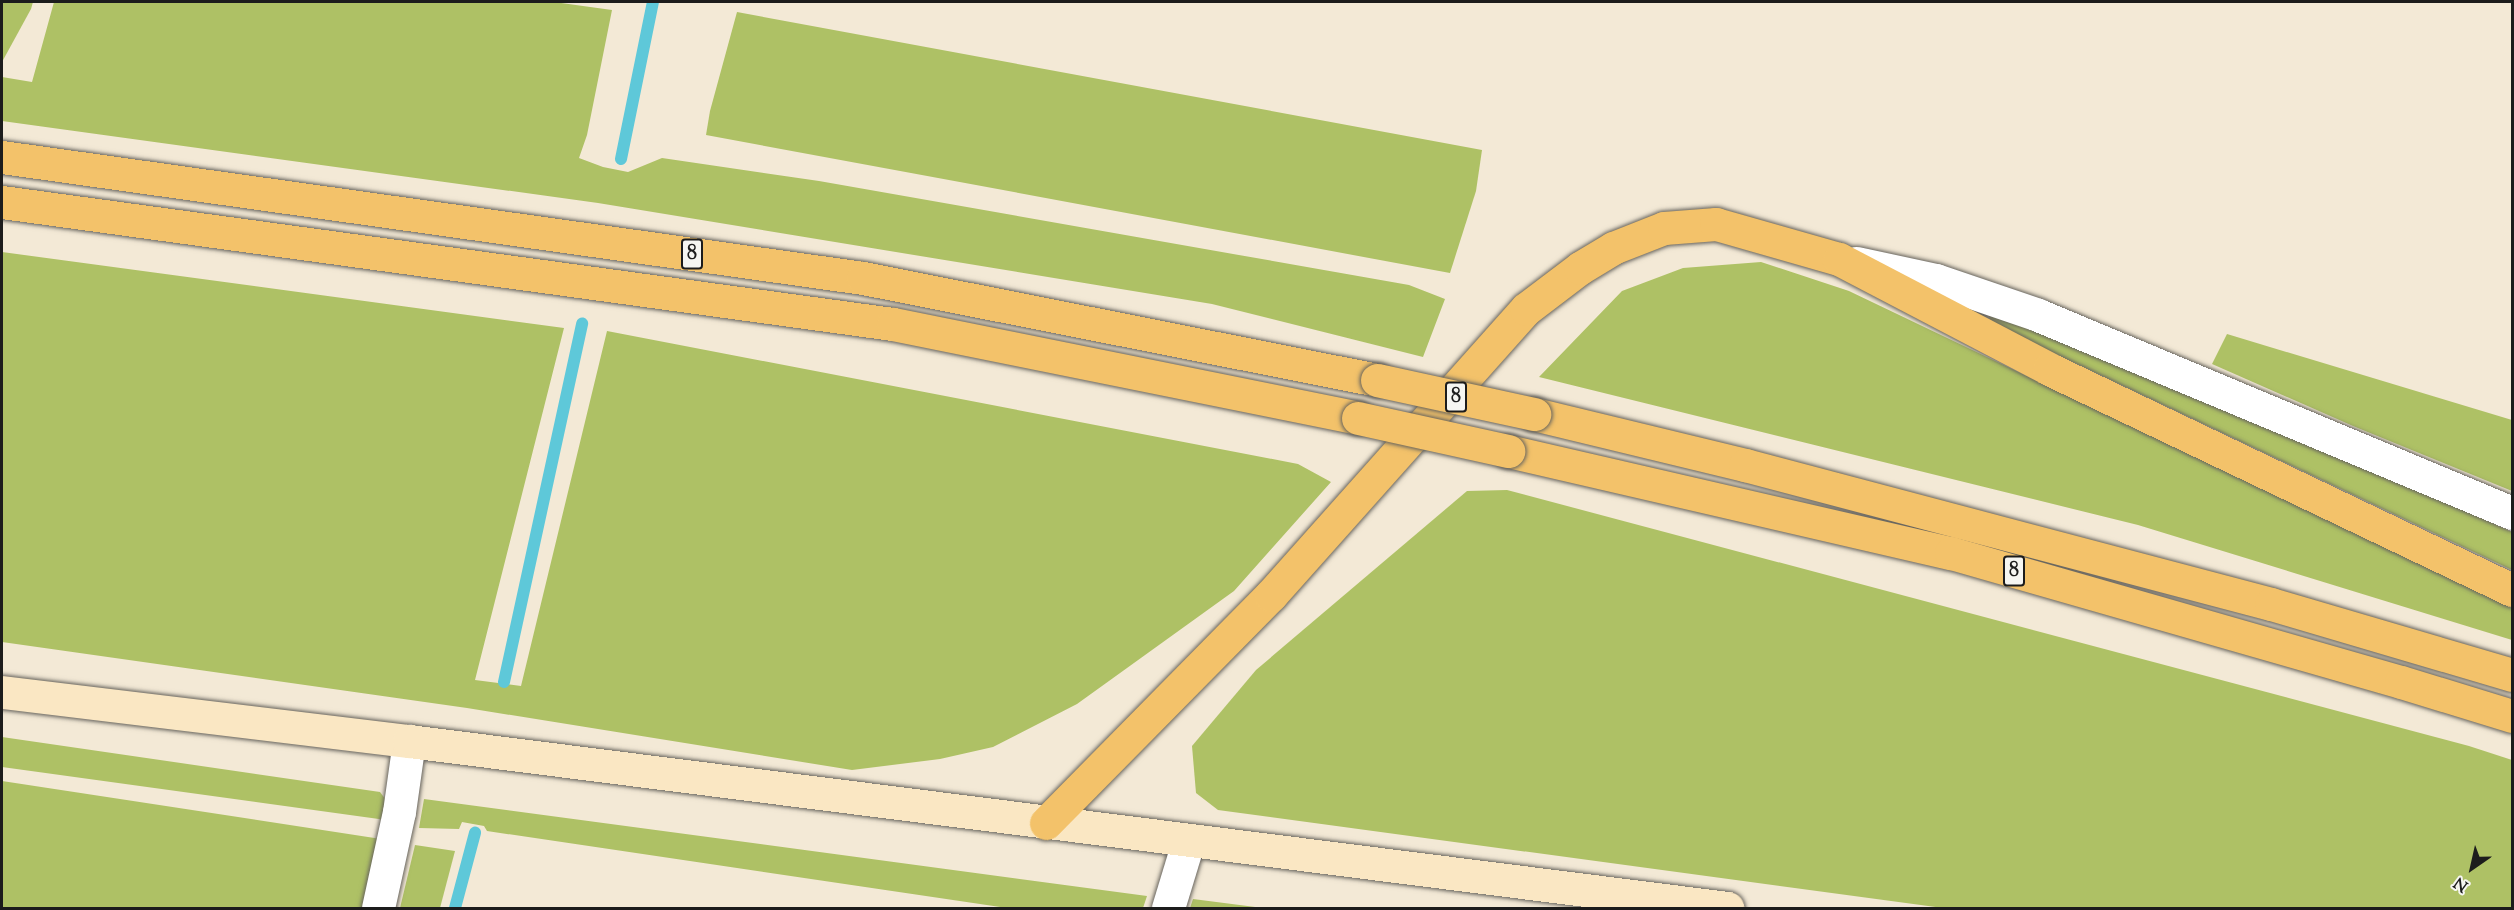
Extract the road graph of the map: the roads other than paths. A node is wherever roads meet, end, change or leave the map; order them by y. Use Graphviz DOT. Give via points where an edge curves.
graph roads {
  1 [pos="2,158"];
  2 [pos="2,202"];
  3 [pos="1839,259"];
  4 [pos="2512,513"];
  5 [pos="2512,590"];
  6 [pos="2512,675"];
  7 [pos="2,692"];
  8 [pos="2512,716"];
  9 [pos="409,741"];
  10 [pos="1046,823"];
  11 [pos="1188,842"];
  12 [pos="378,909"];
  13 [pos="1168,909"];
  14 [pos="1727,909"];
  1 -- 6 [label="highway, 8, bridge" via="863,278 1377,380 1745,465 2191,583"];
  2 -- 8 [label="highway, 8, bridge" via="893,324 1358,418 1951,553"];
  3 -- 4 [label="street" via="1936,280 2038,315"];
  3 -- 5 [label="highway" via="2049,369"];
  3 -- 10 [label="highway" via="1716,224 1664,228 1613,248 1580,268 1526,309 1271,595"];
  7 -- 9 [label="main road"];
  9 -- 10 [label="main road"];
  9 -- 12 [label="street" via="399,812"];
  10 -- 11 [label="main road"];
  11 -- 13 [label="street"];
  11 -- 14 [label="main road"];
}
